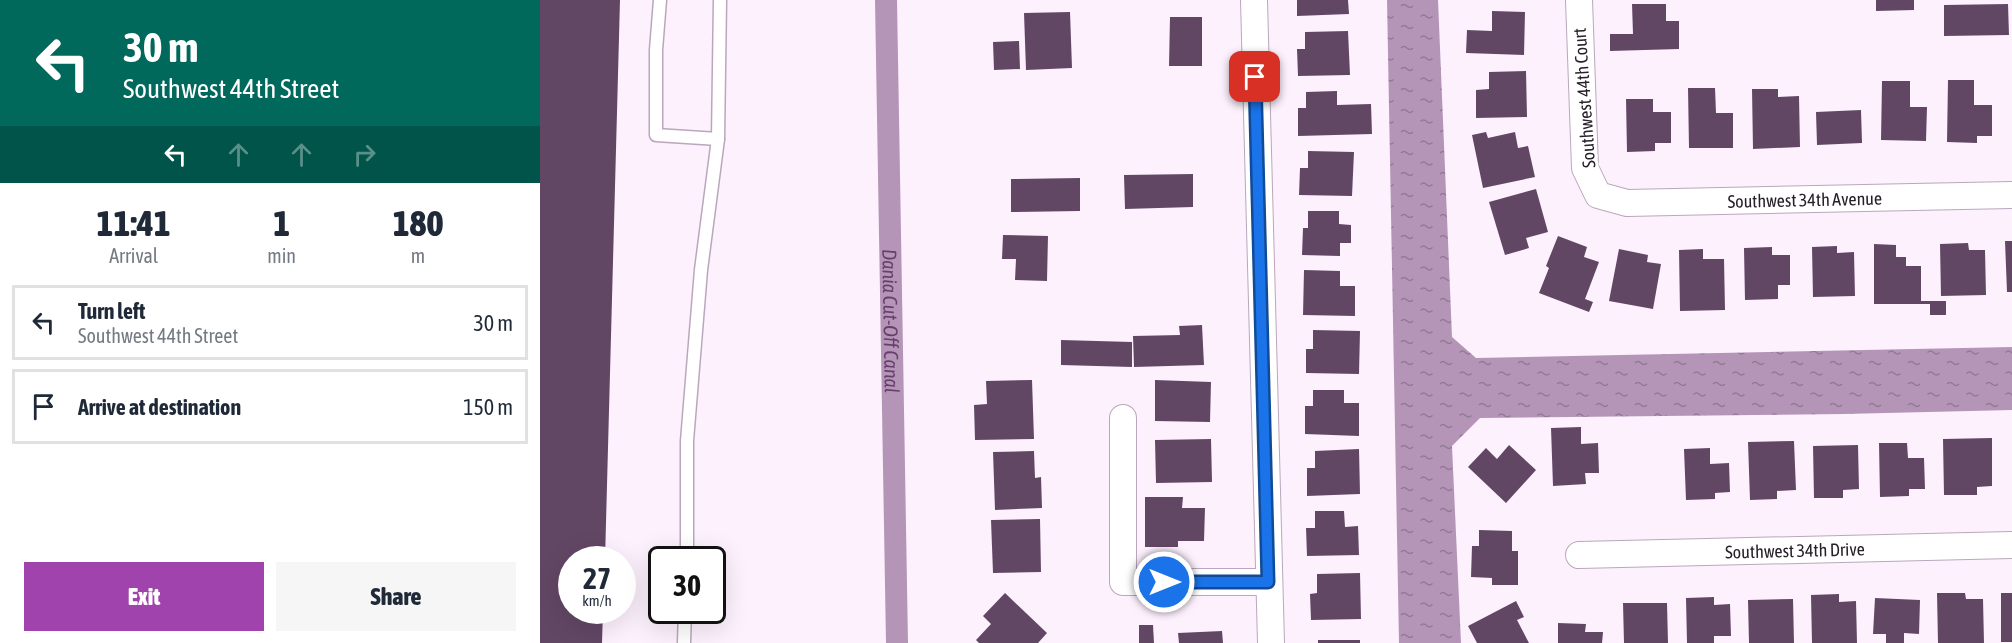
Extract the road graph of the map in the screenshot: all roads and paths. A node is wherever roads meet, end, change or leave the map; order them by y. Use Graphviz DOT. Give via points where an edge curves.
graph roads {
  1 [pos="660,0"];
  2 [pos="720,0"];
  3 [pos="1254,0"];
  4 [pos="1579,0"];
  5 [pos="718,140"];
  6 [pos="1598,195"];
  7 [pos="2012,195"];
  8 [pos="1123,418"];
  9 [pos="2012,545"];
  10 [pos="687,546"];
  11 [pos="1579,555"];
  12 [pos="1268,582"];
  13 [pos="685,624"];
  14 [pos="684,643"];
  15 [pos="1271,643"];
  1 -- 5 [label="lane" via="656,135"];
  2 -- 5 [label="lane"];
  3 -- 12 [label="street"];
  4 -- 6 [label="street, Southwest 44th Court" via="1585,168"];
  5 -- 10 [label="lane" via="700,270 687,441"];
  6 -- 7 [label="street, Southwest 34th Avenue" via="1627,203"];
  8 -- 12 [label="street" via="1123,582"];
  9 -- 11 [label="street, Southwest 34th Drive"];
  12 -- 15 [label="street"];
  13 -- 14 [label="lane"];
}
